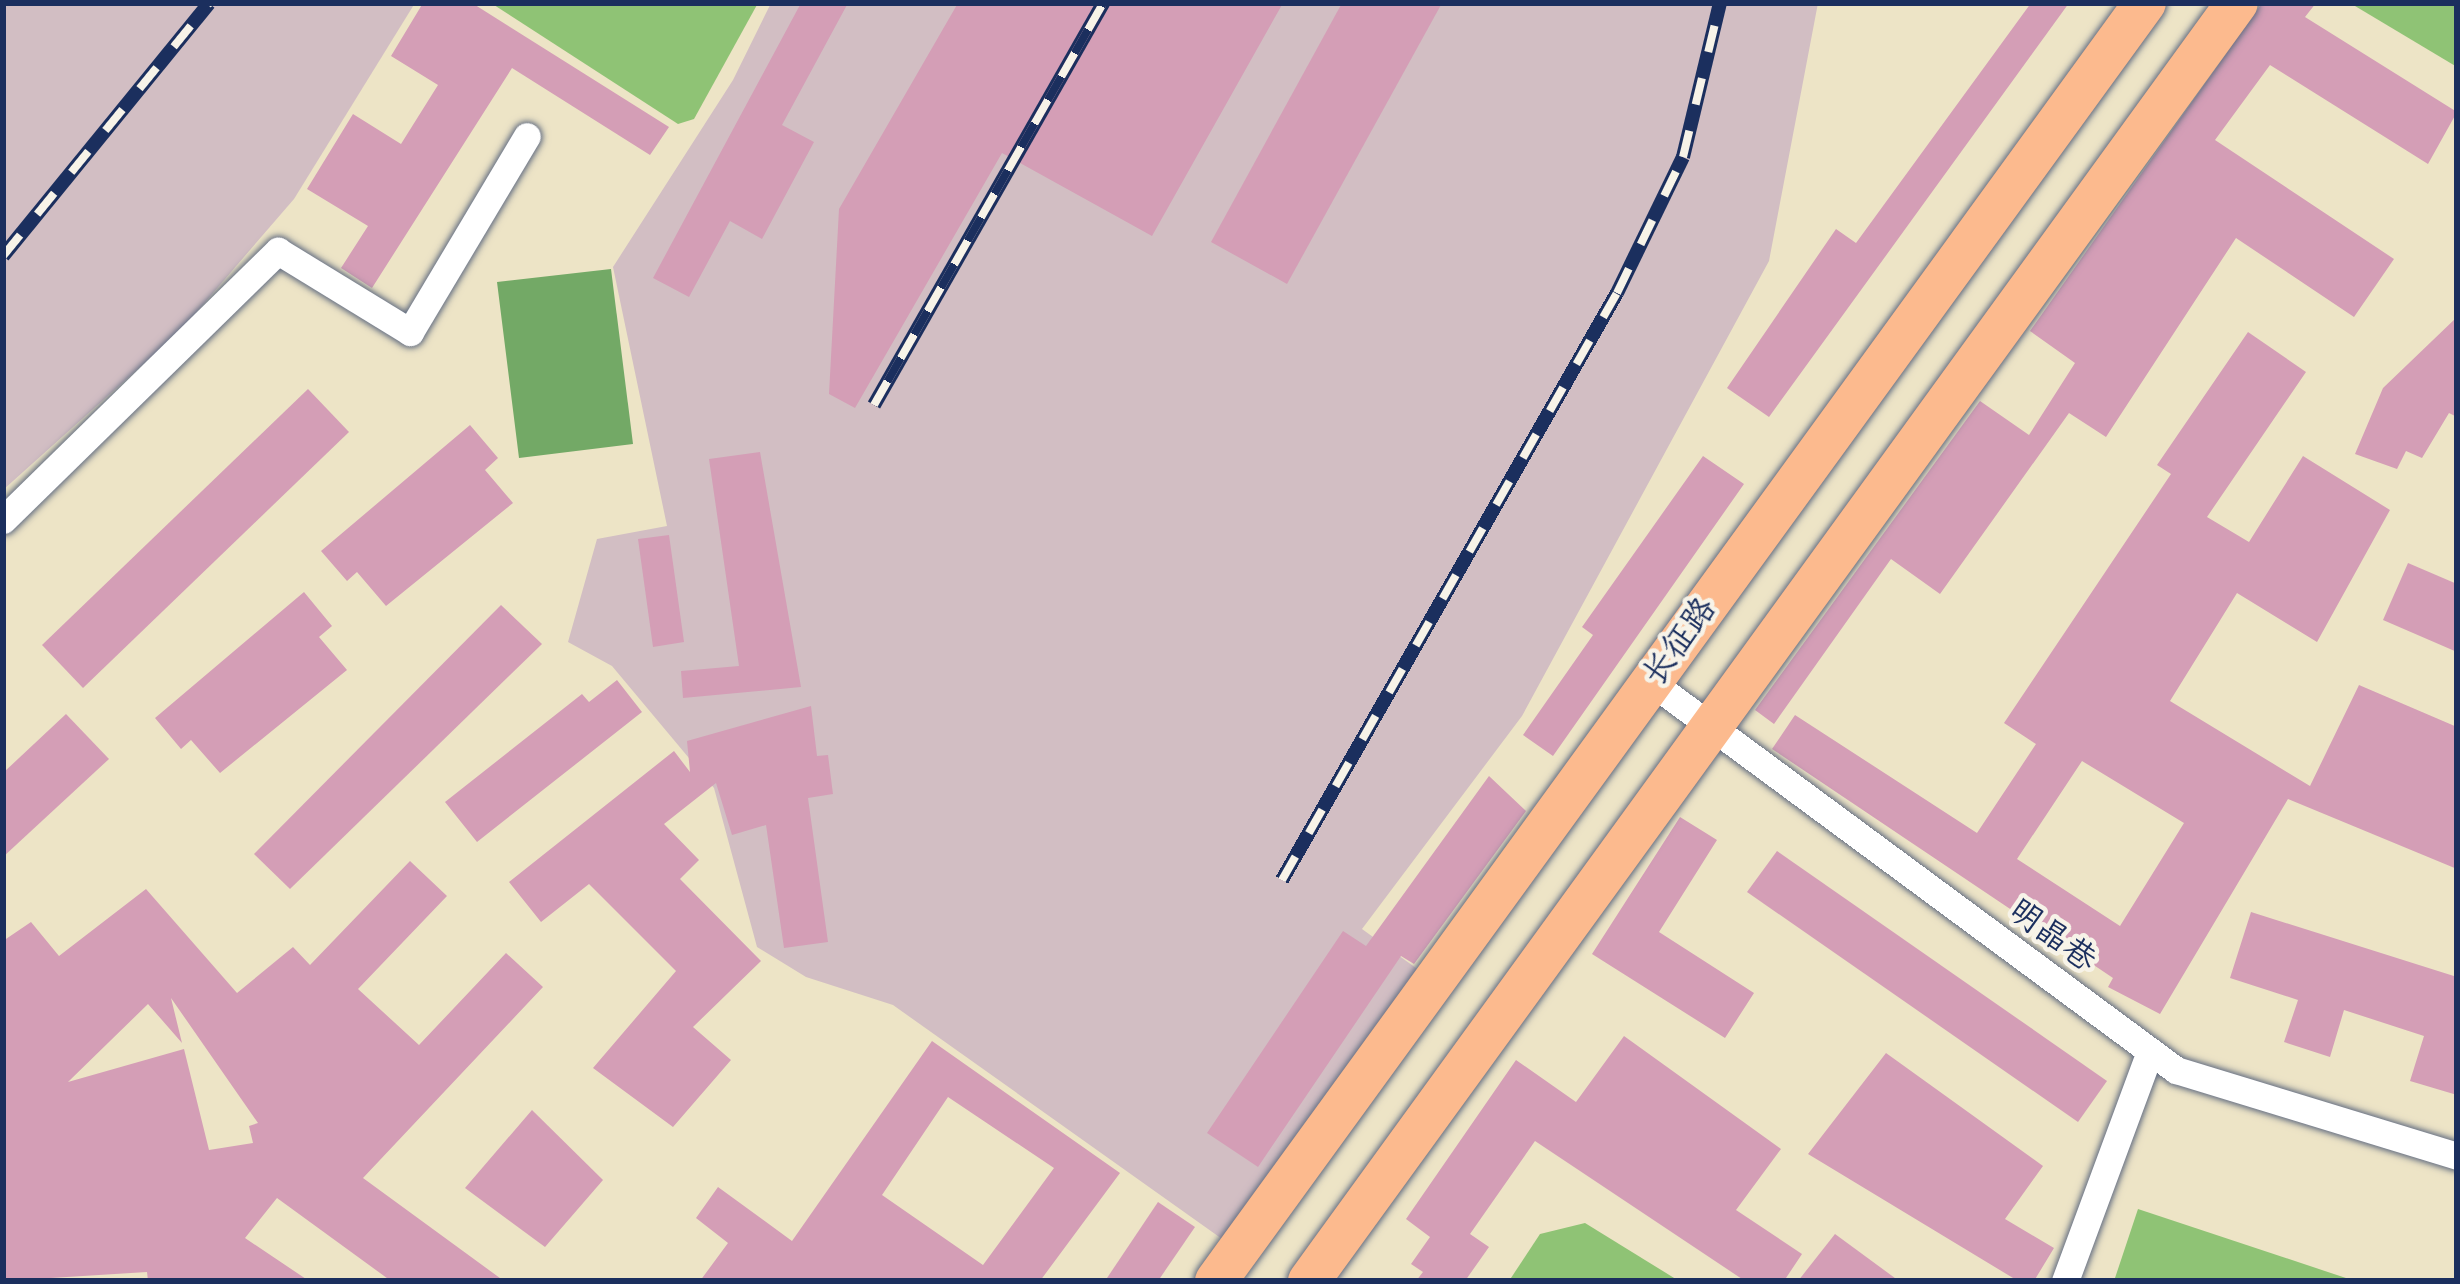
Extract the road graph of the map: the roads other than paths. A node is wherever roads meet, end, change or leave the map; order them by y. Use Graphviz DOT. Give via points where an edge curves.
graph roads {
  1 [pos="2145,3"];
  2 [pos="2237,3"];
  3 [pos="527,136"];
  4 [pos="3,520"];
  5 [pos="1651,682"];
  6 [pos="1708,730"];
  7 [pos="2150,1052"];
  8 [pos="2457,1156"];
  9 [pos="1216,1281"];
  10 [pos="1309,1281"];
  11 [pos="2066,1281"];
  1 -- 5 [label="main road, 长征路"];
  2 -- 6 [label="main road"];
  3 -- 4 [label="street" via="410,332 278,250"];
  5 -- 6 [label="street, 明晶巷"];
  5 -- 9 [label="main road, 长征路"];
  6 -- 7 [label="street, 明晶巷"];
  6 -- 10 [label="main road"];
  7 -- 8 [label="street, 明晶巷" via="2176,1070"];
  7 -- 11 [label="street"];
}
